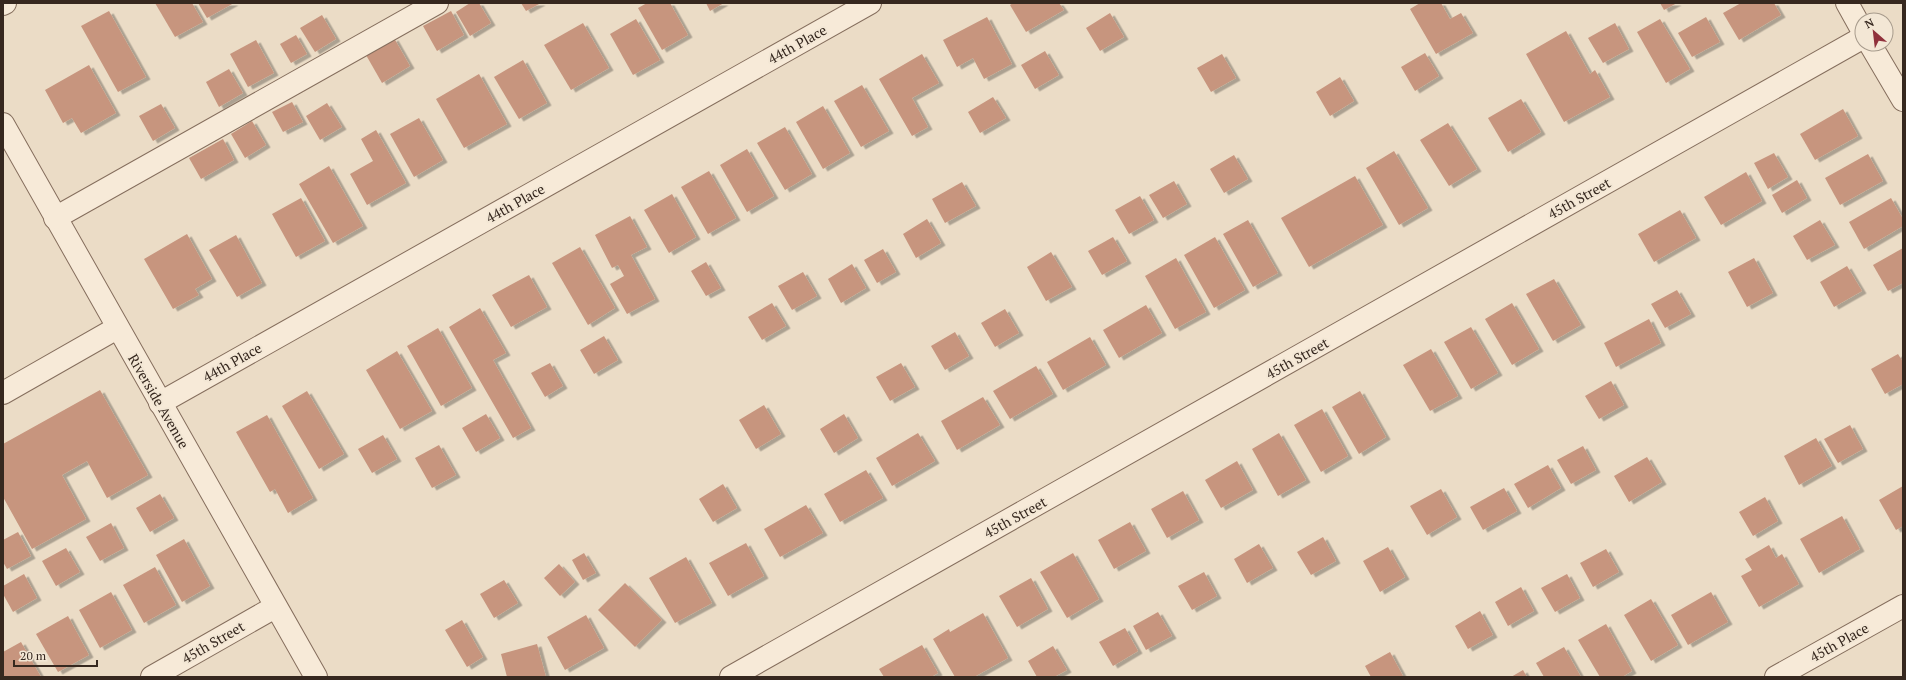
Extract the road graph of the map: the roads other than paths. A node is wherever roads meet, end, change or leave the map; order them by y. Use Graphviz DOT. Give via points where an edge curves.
graph roads {
  1 [pos="437,3"];
  2 [pos="870,3"];
  3 [pos="1847,3"];
  4 [pos="1854,16"];
  5 [pos="1854,43"];
  6 [pos="1875,52"];
  7 [pos="1903,100"];
  8 [pos="3,124"];
  9 [pos="55,218"];
  10 [pos="117,328"];
  11 [pos="3,393"];
  12 [pos="160,403"];
  13 [pos="1903,606"];
  14 [pos="275,607"];
  15 [pos="152,677"];
  16 [pos="316,677"];
  17 [pos="731,677"];
  18 [pos="1776,677"];
  1 -- 9 [label="street"];
  2 -- 12 [label="street, 44th Place"];
  3 -- 4 [label="street"];
  5 -- 17 [label="street, 45th Street"];
  6 -- 7 [label="street"];
  8 -- 9 [label="street, Riverside Avenue"];
  9 -- 10 [label="street, Riverside Avenue"];
  10 -- 11 [label="street"];
  10 -- 12 [label="street, Riverside Avenue"];
  12 -- 14 [label="street, Riverside Avenue"];
  13 -- 18 [label="street, 45th Place"];
  14 -- 15 [label="street, 45th Street"];
  14 -- 16 [label="street, Riverside Avenue"];
}
